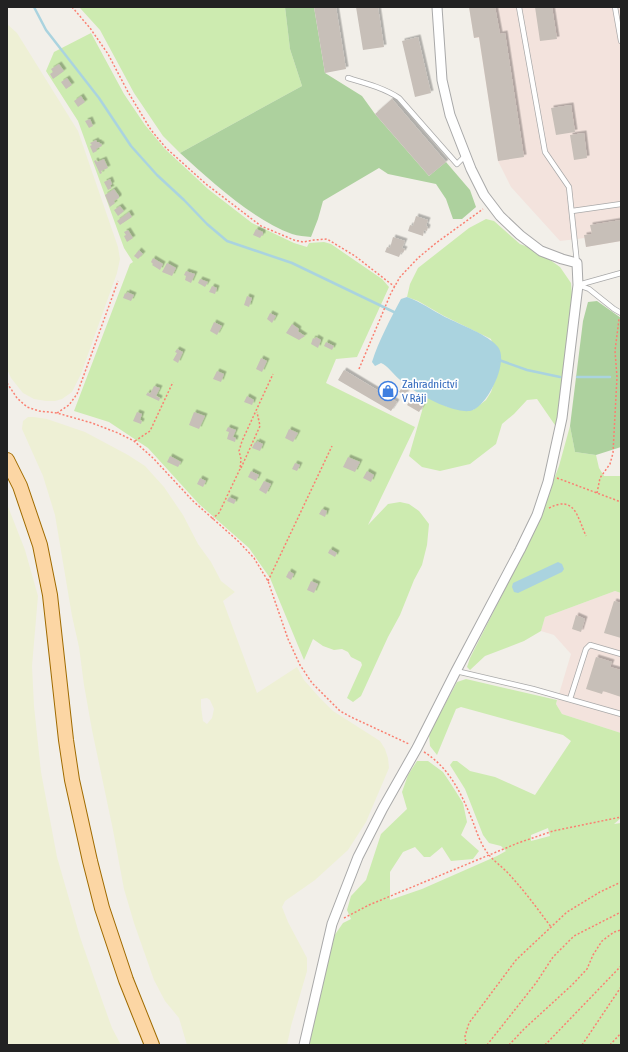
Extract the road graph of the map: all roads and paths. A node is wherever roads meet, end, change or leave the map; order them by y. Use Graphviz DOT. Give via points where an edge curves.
graph roads {
  1 [pos="72,7"];
  2 [pos="437,7"];
  3 [pos="519,7"];
  4 [pos="615,7"];
  5 [pos="621,41"];
  6 [pos="348,78"];
  7 [pos="466,156"];
  8 [pos="490,203"];
  9 [pos="621,204"];
  10 [pos="572,211"];
  11 [pos="576,262"];
  12 [pos="621,273"];
  13 [pos="118,281"];
  14 [pos="578,285"];
  15 [pos="395,287"];
  16 [pos="620,312"];
  17 [pos="359,370"];
  18 [pos="273,374"];
  19 [pos="173,382"];
  20 [pos="7,383"];
  21 [pos="256,412"];
  22 [pos="57,413"];
  23 [pos="134,441"];
  24 [pos="332,446"];
  25 [pos="7,460"];
  26 [pos="240,469"];
  27 [pos="549,475"];
  28 [pos="597,493"];
  29 [pos="621,502"];
  30 [pos="537,514"];
  31 [pos="212,519"];
  32 [pos="586,536"];
  33 [pos="268,581"];
  34 [pos="621,654"];
  35 [pos="456,671"];
  36 [pos="570,699"];
  37 [pos="621,714"];
  38 [pos="417,748"];
  39 [pos="621,817"];
  40 [pos="489,855"];
  41 [pos="621,882"];
  42 [pos="621,912"];
  43 [pos="332,924"];
  44 [pos="551,927"];
  45 [pos="621,930"];
  46 [pos="621,966"];
  47 [pos="621,987"];
  48 [pos="621,1033"];
  49 [pos="152,1045"];
  50 [pos="304,1045"];
  51 [pos="466,1045"];
  52 [pos="487,1045"];
  53 [pos="509,1045"];
  54 [pos="545,1045"];
  55 [pos="582,1045"];
  56 [pos="610,1045"];
  1 -- 15 [label="path" via="108,54 151,130 166,148 206,184 261,226 303,242 327,240 355,256"];
  2 -- 7 [label="street" via="442,80 450,115"];
  3 -- 10 [label="lane" via="546,152 569,187"];
  4 -- 5 [label="lane"];
  6 -- 7 [label="lane" via="392,93 457,164"];
  7 -- 8 [label="street"];
  8 -- 11 [label="street" via="500,216 541,252"];
  8 -- 15 [label="path" via="418,258 400,277"];
  9 -- 10 [label="lane"];
  10 -- 11 [label="lane"];
  11 -- 14 [label="street"];
  12 -- 14 [label="lane"];
  13 -- 22 [label="path" via="77,394 69,405"];
  14 -- 16 [label="lane" via="589,289"];
  14 -- 27 [label="street" via="562,418"];
  15 -- 17 [label="path"];
  16 -- 28 [label="path" via="615,351 617,377 613,453 610,464 600,478"];
  18 -- 21 [label="path"];
  19 -- 23 [label="path" via="150,431"];
  20 -- 22 [label="path" via="27,407"];
  21 -- 26 [label="path" via="239,451"];
  21 -- 26 [label="path" via="260,426"];
  22 -- 23 [label="path" via="92,423"];
  23 -- 31 [label="path"];
  24 -- 33 [label="path"];
  25 -- 49 [label="main road" via="30,512 42,552 50,595 72,780 90,861 102,908 126,980"];
  26 -- 31 [label="path" via="219,513"];
  27 -- 28 [label="path"];
  27 -- 30 [label="street"];
  28 -- 29 [label="path"];
  30 -- 32 [label="path" via="558,503 571,506"];
  30 -- 35 [label="street"];
  31 -- 33 [label="path" via="254,558"];
  33 -- 38 [label="path" via="294,652 312,683 340,711"];
  34 -- 36 [label="lane" via="590,645 586,650"];
  35 -- 36 [label="lane"];
  35 -- 38 [label="street"];
  36 -- 37 [label="lane"];
  38 -- 40 [label="path" via="438,762 458,787"];
  38 -- 43 [label="street" via="358,857"];
  39 -- 40 [label="path" via="552,831"];
  40 -- 43 [label="path" via="369,905"];
  40 -- 44 [label="path" via="506,871"];
  41 -- 44 [label="path" via="568,912"];
  42 -- 52 [label="path" via="574,936 553,957"];
  43 -- 50 [label="street"];
  44 -- 51 [label="path" via="516,960 469,1023 465,1036"];
  45 -- 53 [label="path" via="602,941 592,955 587,969"];
  46 -- 54 [label="path"];
  47 -- 55 [label="path"];
  48 -- 56 [label="path"];
}
